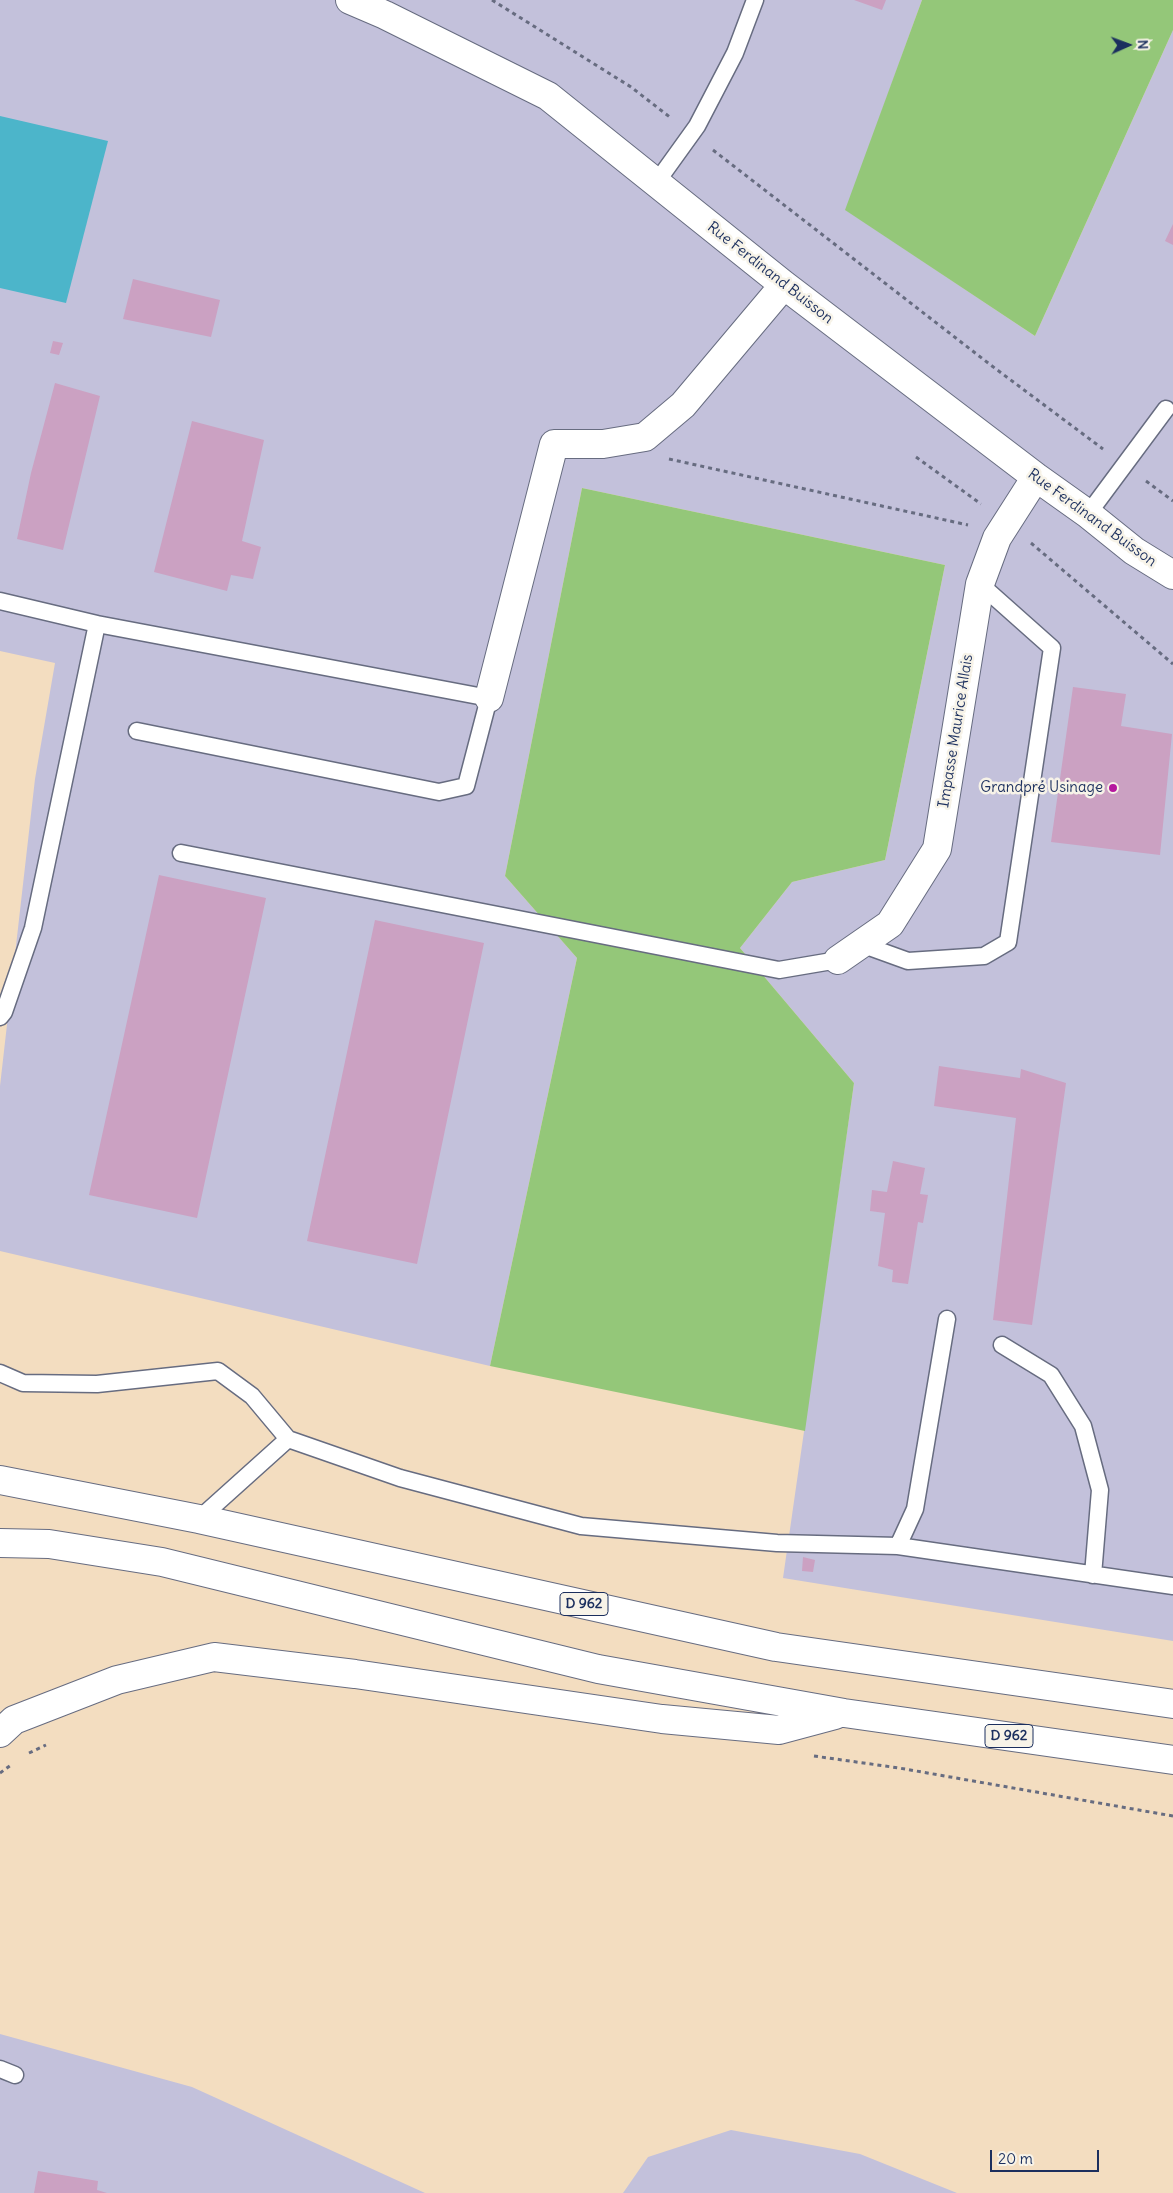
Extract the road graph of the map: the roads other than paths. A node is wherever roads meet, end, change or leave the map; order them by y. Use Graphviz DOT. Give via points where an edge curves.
graph roads {
  1 [pos="350,0"];
  2 [pos="754,0"];
  3 [pos="656,183"];
  4 [pos="784,285"];
  5 [pos="1166,409"];
  6 [pos="1036,477"];
  7 [pos="1088,514"];
  8 [pos="1173,575"];
  9 [pos="980,584"];
  10 [pos="0,601"];
  11 [pos="96,624"];
  12 [pos="489,698"];
  13 [pos="137,731"];
  14 [pos="181,854"];
  15 [pos="861,944"];
  16 [pos="838,960"];
  17 [pos="0,1017"];
  18 [pos="946,1320"];
  19 [pos="1002,1345"];
  20 [pos="0,1373"];
  21 [pos="288,1438"];
  22 [pos="0,1480"];
  23 [pos="199,1519"];
  24 [pos="0,1543"];
  25 [pos="898,1546"];
  26 [pos="1093,1574"];
  27 [pos="1173,1586"];
  28 [pos="1173,1704"];
  29 [pos="844,1712"];
  30 [pos="0,1733"];
  31 [pos="1173,1760"];
  1 -- 3 [label="main road, Rue Ferdinand Buisson" via="548,96"];
  2 -- 3 [label="lane" via="735,53 692,134"];
  3 -- 4 [label="main road, Rue Ferdinand Buisson"];
  4 -- 6 [label="main road, Rue Ferdinand Buisson"];
  4 -- 12 [label="main road" via="683,405 645,437 603,444 554,444"];
  5 -- 7 [label="lane"];
  6 -- 7 [label="main road, Rue Ferdinand Buisson"];
  6 -- 9 [label="main road, Impasse Maurice Allais" via="1004,527"];
  7 -- 8 [label="main road, Rue Ferdinand Buisson" via="1134,551"];
  9 -- 15 [label="main road, Impasse Maurice Allais" via="937,848 890,924"];
  9 -- 15 [label="lane" via="1052,648 1008,942 984,956 908,961"];
  10 -- 11 [label="lane"];
  11 -- 12 [label="lane"];
  11 -- 17 [label="lane" via="33,928"];
  12 -- 13 [label="lane" via="466,786 439,792"];
  14 -- 16 [label="lane" via="780,970"];
  15 -- 16 [label="main road, Impasse Maurice Allais"];
  18 -- 25 [label="lane" via="915,1509"];
  19 -- 26 [label="lane" via="1051,1375 1083,1426 1100,1490"];
  20 -- 21 [label="lane" via="23,1382 97,1384 218,1371 252,1396"];
  21 -- 23 [label="lane"];
  21 -- 25 [label="lane" via="400,1478 581,1526 777,1543"];
  22 -- 23 [label="main road, D 962"];
  23 -- 28 [label="main road, D 962" via="776,1647"];
  24 -- 29 [label="main road, D 962" via="49,1544 162,1562 598,1669"];
  25 -- 26 [label="lane"];
  26 -- 27 [label="lane"];
  29 -- 30 [label="main road" via="779,1730 662,1719 214,1657 117,1680 14,1720"];
  29 -- 31 [label="main road, D 962"];
}
